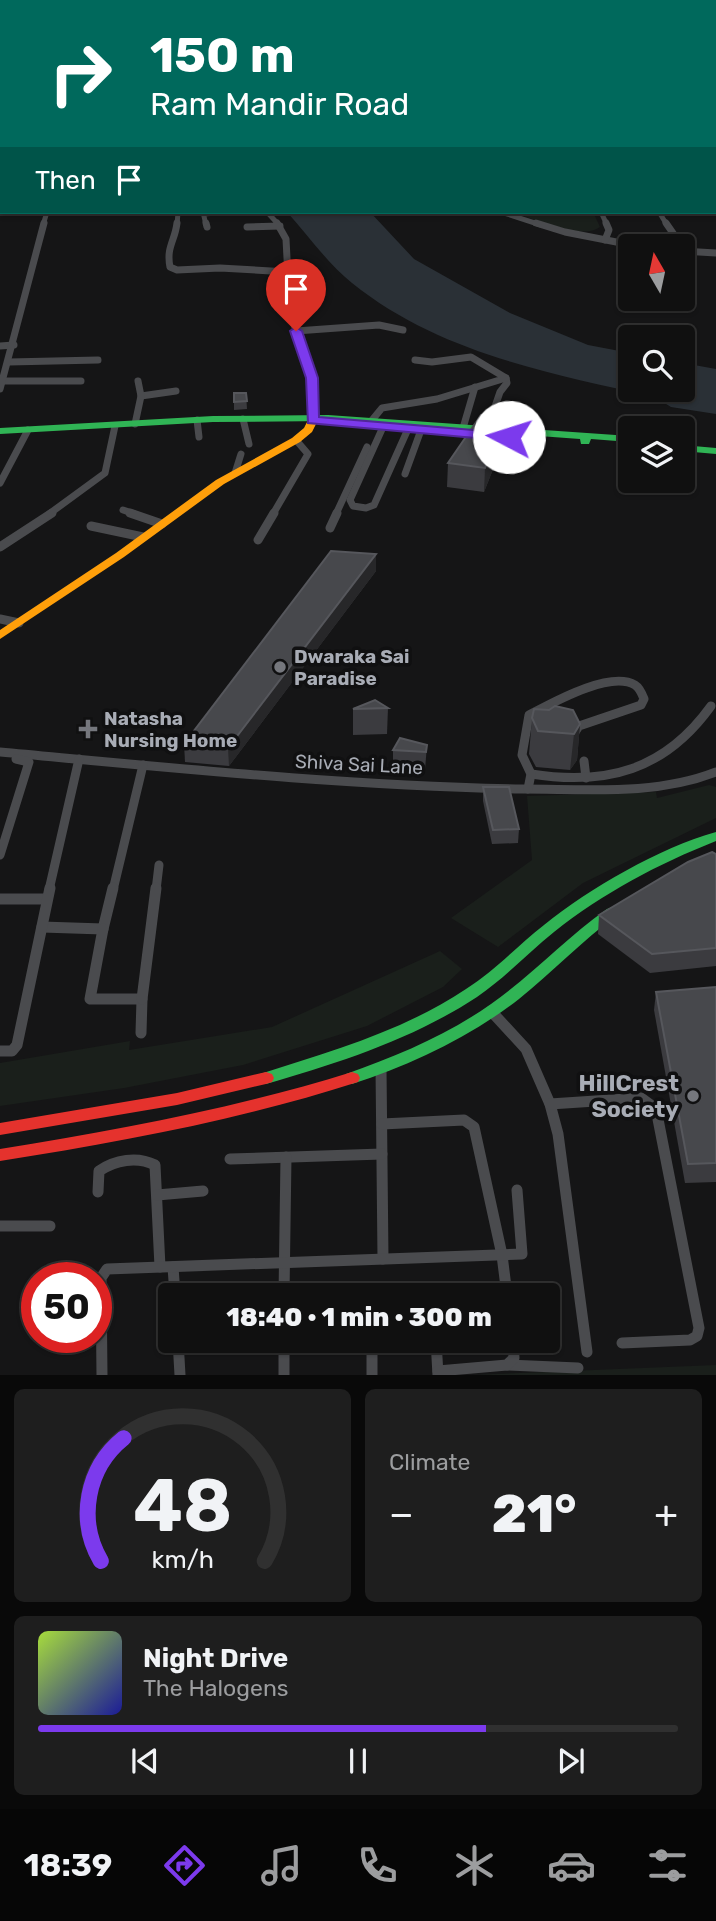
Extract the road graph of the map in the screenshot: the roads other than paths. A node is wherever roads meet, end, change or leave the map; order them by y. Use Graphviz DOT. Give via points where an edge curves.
graph roads {
  1 [pos="46,214"];
  2 [pos="178,214"];
  3 [pos="203,214"];
  4 [pos="270,214"];
  5 [pos="507,214"];
  6 [pos="602,214"];
  7 [pos="660,214"];
  8 [pos="280,226"];
  9 [pos="207,227"];
  10 [pos="247,227"];
  11 [pos="673,234"];
  12 [pos="605,240"];
  13 [pos="618,242"];
  14 [pos="695,252"];
  15 [pos="716,253"];
  16 [pos="288,272"];
  17 [pos="403,330"];
  18 [pos="296,331"];
  19 [pos="14,345"];
  20 [pos="0,346"];
  21 [pos="0,360"];
  22 [pos="98,360"];
  23 [pos="415,360"];
  24 [pos="9,361"];
  25 [pos="506,378"];
  26 [pos="81,381"];
  27 [pos="138,381"];
  28 [pos="1,384"];
  29 [pos="475,387"];
  30 [pos="176,391"];
  31 [pos="141,396"];
  32 [pos="243,419"];
  33 [pos="197,420"];
  34 [pos="316,420"];
  35 [pos="135,424"];
  36 [pos="376,424"];
  37 [pos="115,426"];
  38 [pos="463,428"];
  39 [pos="414,429"];
  40 [pos="28,430"];
  41 [pos="488,430"];
  42 [pos="0,431"];
  43 [pos="199,437"];
  44 [pos="586,439"];
  45 [pos="296,440"];
  46 [pos="618,441"];
  47 [pos="249,444"];
  48 [pos="695,445"];
  49 [pos="695,448"];
  50 [pos="716,448"];
  51 [pos="241,454"];
  52 [pos="235,473"];
  53 [pos="405,474"];
  54 [pos="0,483"];
  55 [pos="123,510"];
  56 [pos="162,524"];
  57 [pos="91,526"];
  58 [pos="330,528"];
  59 [pos="144,537"];
  60 [pos="258,540"];
  61 [pos="0,547"];
  62 [pos="0,619"];
  63 [pos="19,623"];
  64 [pos="0,635"];
  65 [pos="713,701"];
  66 [pos="572,741"];
  67 [pos="0,752"];
  68 [pos="0,758"];
  69 [pos="79,759"];
  70 [pos="584,761"];
  71 [pos="143,765"];
  72 [pos="716,772"];
  73 [pos="531,774"];
  74 [pos="586,778"];
  75 [pos="528,789"];
  76 [pos="4,826"];
  77 [pos="716,836"];
  78 [pos="0,855"];
  79 [pos="159,866"];
  80 [pos="0,899"];
  81 [pos="47,899"];
  82 [pos="629,902"];
  83 [pos="42,927"];
  84 [pos="103,929"];
  85 [pos="142,999"];
  86 [pos="491,1010"];
  87 [pos="141,1033"];
  88 [pos="0,1051"];
  89 [pos="381,1068"];
  90 [pos="550,1104"];
  91 [pos="382,1124"];
  92 [pos="0,1129"];
  93 [pos="382,1154"];
  94 [pos="0,1155"];
  95 [pos="286,1157"];
  96 [pos="230,1159"];
  97 [pos="517,1190"];
  98 [pos="203,1191"];
  99 [pos="98,1192"];
  100 [pos="157,1195"];
  101 [pos="0,1226"];
  102 [pos="50,1226"];
  103 [pos="502,1255"];
  104 [pos="383,1259"];
  105 [pos="284,1263"];
  106 [pos="167,1267"];
  107 [pos="171,1283"];
  108 [pos="284,1283"];
  109 [pos="506,1283"];
  110 [pos="622,1343"];
  111 [pos="587,1352"];
  112 [pos="179,1353"];
  113 [pos="284,1353"];
  114 [pos="372,1353"];
  115 [pos="437,1353"];
  116 [pos="514,1353"];
  117 [pos="507,1365"];
  118 [pos="578,1368"];
  119 [pos="438,1373"];
  120 [pos="102,1375"];
  121 [pos="180,1375"];
  122 [pos="284,1375"];
  123 [pos="372,1375"];
  1 -- 19 [label="street"];
  2 -- 16 [label="street" via="167,252 170,267"];
  3 -- 9 [label="street"];
  4 -- 8 [label="street"];
  5 -- 12 [label="street"];
  6 -- 12 [label="street" via="609,230"];
  7 -- 11 [label="street"];
  8 -- 10 [label="street"];
  8 -- 16 [label="street" via="286,239"];
  12 -- 13 [label="street"];
  14 -- 15 [label="street"];
  16 -- 18 [label="street" via="285,298"];
  17 -- 18 [label="street" via="379,325"];
  18 -- 34 [label="street" via="312,378"];
  19 -- 20 [label="street"];
  19 -- 24 [label="street"];
  21 -- 24 [label="street"];
  22 -- 24 [label="street"];
  23 -- 25 [label="street" via="471,357"];
  24 -- 28 [label="street"];
  25 -- 29 [label="street"];
  25 -- 41 [label="street"];
  26 -- 28 [label="street"];
  27 -- 31 [label="street"];
  29 -- 36 [label="street" via="382,408"];
  29 -- 38 [label="street"];
  30 -- 31 [label="street"];
  31 -- 35 [label="street"];
  32 -- 33 [label="main road"];
  32 -- 34 [label="main road"];
  32 -- 47 [label="street"];
  33 -- 35 [label="main road"];
  33 -- 43 [label="street"];
  34 -- 36 [label="main road"];
  34 -- 45 [label="main road"];
  35 -- 37 [label="main road"];
  36 -- 38 [label="main road"];
  36 -- 39 [label="main road"];
  36 -- 39 [label="street" via="350,500 353,506 374,505"];
  36 -- 58 [label="street"];
  37 -- 40 [label="main road"];
  37 -- 61 [label="street" via="107,470"];
  38 -- 41 [label="main road"];
  39 -- 44 [label="main road"];
  39 -- 53 [label="street"];
  40 -- 42 [label="main road"];
  40 -- 54 [label="street"];
  41 -- 44 [label="main road"];
  44 -- 46 [label="main road"];
  45 -- 52 [label="main road"];
  45 -- 60 [label="street" via="308,454"];
  48 -- 50 [label="main road"];
  49 -- 50 [label="main road"];
  51 -- 52 [label="street"];
  52 -- 56 [label="main road"];
  55 -- 56 [label="street"];
  56 -- 59 [label="main road"];
  57 -- 59 [label="street"];
  59 -- 63 [label="main road"];
  62 -- 63 [label="street"];
  63 -- 64 [label="main road"];
  65 -- 74 [label="street" via="688,737 670,752 607,777"];
  66 -- 73 [label="street" via="579,726 641,705 644,699 639,689 616,682 575,693 529,715 526,720 532,738 522,755"];
  67 -- 69 [label="street, Shiva Sai Lane"];
  68 -- 76 [label="street" via="29,762"];
  69 -- 71 [label="street, Shiva Sai Lane"];
  69 -- 81 [label="street"];
  70 -- 74 [label="street"];
  71 -- 75 [label="street, Shiva Sai Lane" via="353,782"];
  71 -- 84 [label="street"];
  72 -- 75 [label="street, Shiva Sai Lane" via="665,785"];
  73 -- 74 [label="street"];
  73 -- 75 [label="street"];
  76 -- 78 [label="street"];
  77 -- 92 [label="main road" via="620,879 549,928 462,999 366,1046 200,1096"];
  79 -- 85 [label="street"];
  80 -- 81 [label="street"];
  81 -- 83 [label="street"];
  82 -- 86 [label="main road"];
  83 -- 84 [label="street"];
  83 -- 88 [label="street" via="17,1045 12,1051"];
  84 -- 85 [label="street" via="90,999"];
  85 -- 87 [label="street"];
  86 -- 89 [label="main road" via="433,1045"];
  86 -- 90 [label="street" via="526,1049"];
  89 -- 91 [label="street"];
  89 -- 94 [label="main road" via="273,1104 207,1120"];
  90 -- 110 [label="street" via="641,1098 656,1109 699,1328 690,1340"];
  90 -- 111 [label="street"];
  91 -- 93 [label="street"];
  91 -- 103 [label="street" via="464,1121 474,1127"];
  93 -- 95 [label="street"];
  93 -- 104 [label="street"];
  95 -- 96 [label="street"];
  95 -- 105 [label="street"];
  97 -- 103 [label="street" via="522,1254"];
  98 -- 100 [label="street"];
  99 -- 100 [label="street" via="99,1171 106,1165 146,1160 155,1165"];
  100 -- 106 [label="street"];
  101 -- 102 [label="street"];
  103 -- 104 [label="street"];
  103 -- 109 [label="street"];
  104 -- 105 [label="street"];
  105 -- 106 [label="street"];
  105 -- 108 [label="street"];
  106 -- 107 [label="street"];
  106 -- 120 [label="street" via="107,1269 101,1278"];
  112 -- 121 [label="street"];
  113 -- 122 [label="street"];
  114 -- 123 [label="street"];
  115 -- 119 [label="street"];
  116 -- 117 [label="street"];
  117 -- 118 [label="street"];
  117 -- 119 [label="street"];
}
